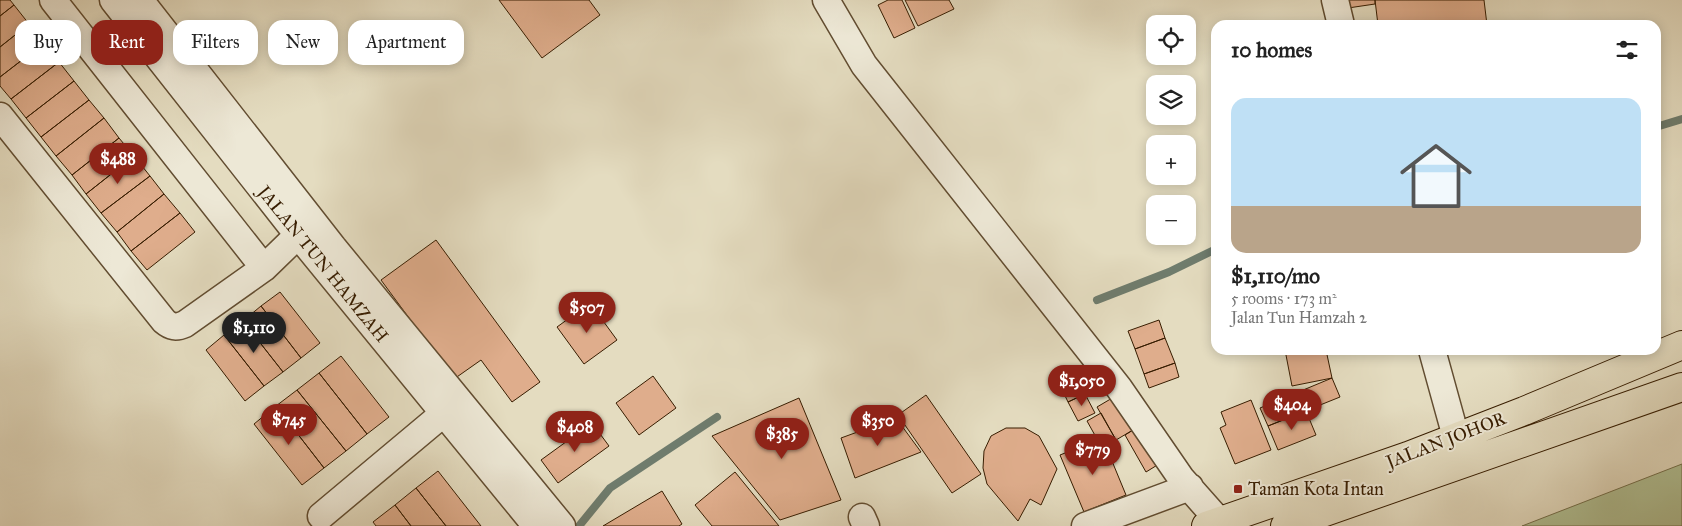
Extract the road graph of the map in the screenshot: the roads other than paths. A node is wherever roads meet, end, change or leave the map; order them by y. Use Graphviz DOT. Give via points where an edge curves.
graph roads {
  1 [pos="53,0"];
  2 [pos="113,0"];
  3 [pos="140,0"];
  4 [pos="826,0"];
  5 [pos="1335,0"];
  6 [pos="1340,20"];
  7 [pos="0,116"];
  8 [pos="307,229"];
  9 [pos="264,268"];
  10 [pos="1682,345"];
  11 [pos="1661,354"];
  12 [pos="1433,355"];
  13 [pos="1658,355"];
  14 [pos="1681,388"];
  15 [pos="452,407"];
  16 [pos="1456,437"];
  17 [pos="1190,487"];
  18 [pos="321,516"];
  19 [pos="1212,523"];
  20 [pos="536,526"];
  21 [pos="562,526"];
  22 [pos="1085,526"];
  23 [pos="1285,526"];
  1 -- 9 [label="street"];
  2 -- 8 [label="street, JALAN TUN HAMZAH"];
  3 -- 8 [label="street, JALAN TUN HAMZAH"];
  4 -- 17 [label="street" via="864,65 1119,388"];
  5 -- 6 [label="street"];
  7 -- 9 [label="street" via="170,326 185,324"];
  8 -- 9 [label="street"];
  8 -- 15 [label="street, JALAN TUN HAMZAH"];
  10 -- 11 [label="highway, JALAN JOHOR"];
  12 -- 16 [label="street"];
  13 -- 16 [label="highway, JALAN JOHOR"];
  14 -- 23 [label="highway, JALAN JOHOR"];
  15 -- 18 [label="street"];
  15 -- 20 [label="street, JALAN TUN HAMZAH"];
  15 -- 21 [label="street, JALAN TUN HAMZAH"];
  16 -- 19 [label="highway, JALAN JOHOR"];
  17 -- 19 [label="street"];
  17 -- 22 [label="street"];
}
